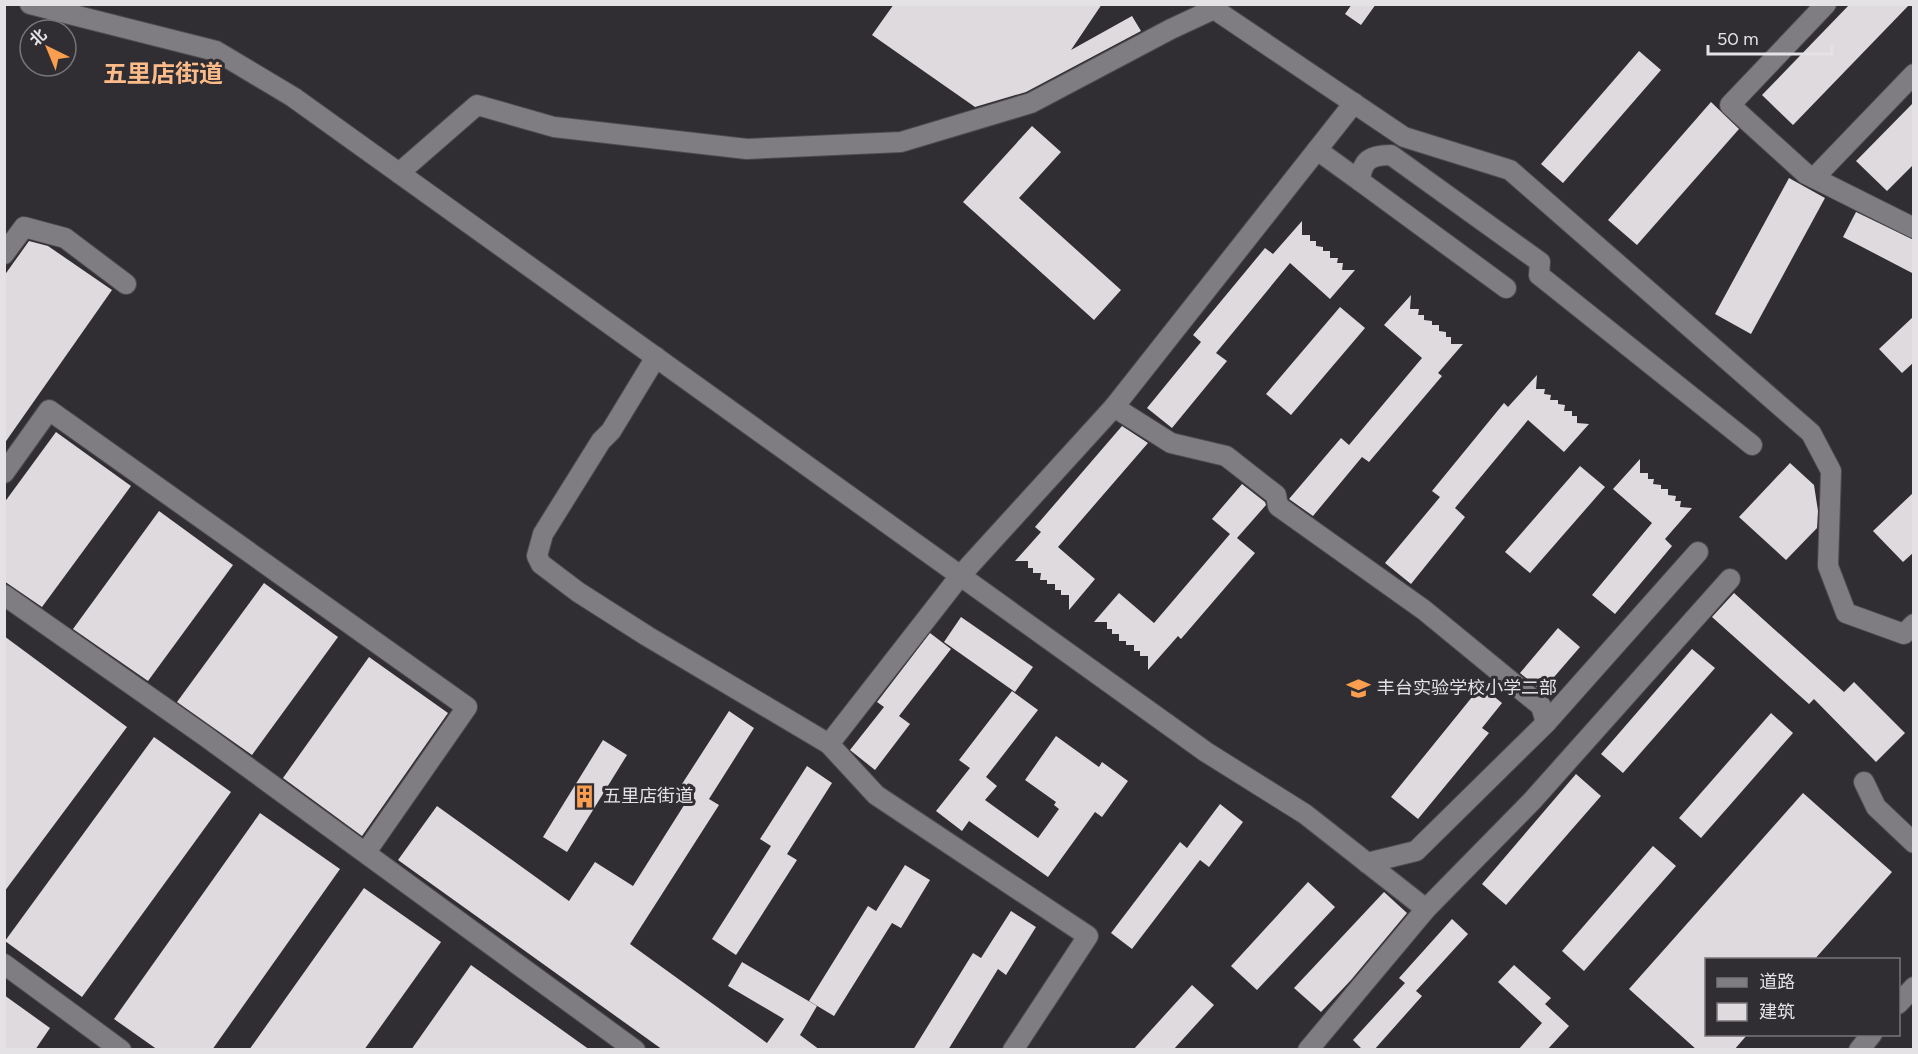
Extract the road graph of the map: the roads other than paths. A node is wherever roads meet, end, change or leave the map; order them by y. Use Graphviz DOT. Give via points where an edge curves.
graph roads {
  1 [pos="30,4"];
  2 [pos="1826,4"];
  3 [pos="1914,74"];
  4 [pos="1354,103"];
  5 [pos="1317,150"];
  6 [pos="399,173"];
  7 [pos="1814,178"];
  8 [pos="1359,181"];
  9 [pos="1911,222"];
  10 [pos="4,254"];
  11 [pos="126,284"];
  12 [pos="1506,288"];
  13 [pos="656,357"];
  14 [pos="1114,406"];
  15 [pos="1752,445"];
  16 [pos="4,473"];
  17 [pos="1698,552"];
  18 [pos="960,576"];
  19 [pos="1730,579"];
  20 [pos="4,595"];
  21 [pos="1910,635"];
  22 [pos="1546,723"];
  23 [pos="829,744"];
  24 [pos="1864,782"];
  25 [pos="1914,843"];
  26 [pos="366,852"];
  27 [pos="1367,863"];
  28 [pos="1426,909"];
  29 [pos="4,964"];
  30 [pos="1914,987"];
  31 [pos="1900,1003"];
  32 [pos="1871,1036"];
  33 [pos="121,1050"];
  34 [pos="635,1050"];
  35 [pos="1013,1050"];
  36 [pos="1308,1050"];
  37 [pos="1859,1050"];
  1 -- 6 [label="street" via="216,51 293,97"];
  2 -- 7 [label="street" via="1730,105"];
  3 -- 7 [label="street"];
  4 -- 5 [label="street"];
  4 -- 6 [label="street" via="1214,9 1031,104 901,142 747,149 554,127 477,105"];
  4 -- 21 [label="street" via="1404,137 1510,170 1811,433 1831,471 1828,566 1846,613"];
  5 -- 8 [label="street"];
  5 -- 14 [label="street"];
  6 -- 13 [label="street"];
  7 -- 9 [label="street"];
  8 -- 12 [label="street"];
  8 -- 15 [label="street" via="1361,169 1369,159 1391,155 1540,262 1539,275"];
  10 -- 11 [label="street" via="24,227 65,238"];
  13 -- 18 [label="street"];
  13 -- 23 [label="street" via="543,534 537,556 541,564 578,592"];
  14 -- 18 [label="street"];
  14 -- 22 [label="street" via="1171,443 1226,456 1276,495 1278,506 1424,610 1541,706"];
  16 -- 26 [label="street" via="49,410 466,707"];
  17 -- 22 [label="street"];
  18 -- 23 [label="street"];
  18 -- 27 [label="street" via="1206,752 1305,814"];
  19 -- 28 [label="street" via="1532,801"];
  20 -- 26 [label="street"];
  22 -- 27 [label="street" via="1416,850"];
  23 -- 35 [label="street" via="876,795 1088,936"];
  24 -- 25 [label="street" via="1876,807"];
  26 -- 34 [label="street"];
  27 -- 28 [label="street"];
  28 -- 36 [label="street"];
  29 -- 33 [label="street"];
  30 -- 31 [label="street"];
  32 -- 37 [label="street"];
}
